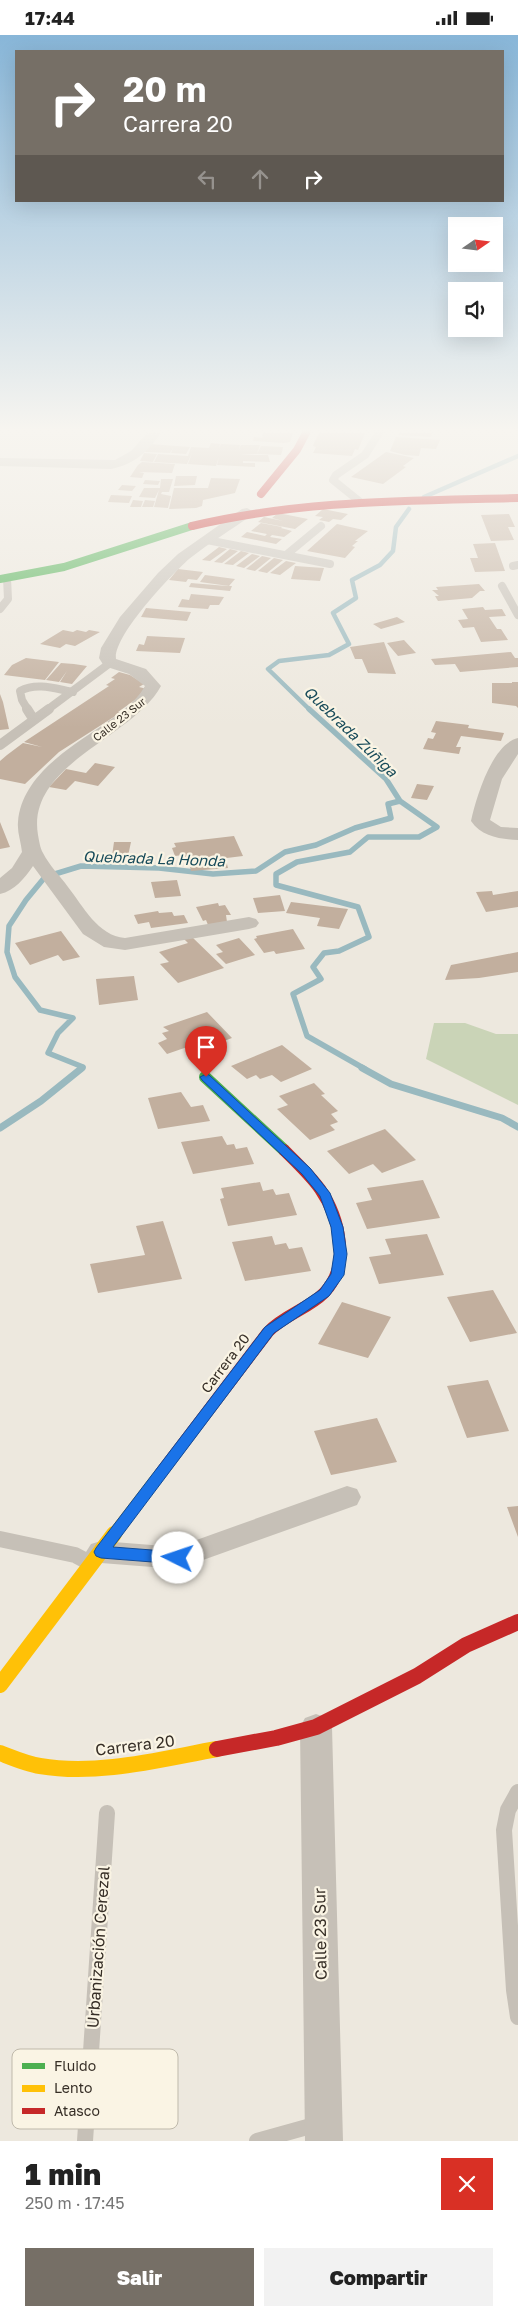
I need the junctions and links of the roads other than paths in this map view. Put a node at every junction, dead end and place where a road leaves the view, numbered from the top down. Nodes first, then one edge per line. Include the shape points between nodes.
1 (172, 531) edge
2 (217, 531) edge
3 (315, 531) edge
4 (207, 540) junction
5 (286, 555) junction
6 (330, 564) dead end
7 (4, 579) edge
8 (502, 586) dead end
9 (0, 609) edge
10 (518, 615) edge
11 (110, 663) junction
12 (73, 692) junction
13 (34, 720) junction
14 (518, 743) edge
15 (0, 745) edge
16 (518, 834) edge
17 (32, 852) junction
18 (0, 888) edge
19 (249, 923) dead end
20 (206, 1077) dead end
21 (347, 1497) dead end
22 (0, 1539) edge
23 (97, 1558) junction
24 (518, 1621) edge
25 (0, 1685) edge
26 (316, 1727) junction
27 (0, 1753) edge
28 (518, 1792) edge
29 (107, 1813) dead end
30 (518, 2017) edge
31 (91, 2049) edge
32 (324, 2132) edge
33 (257, 2141) edge

1 - 7 street via 72,566
2 - 4 street
3 - 5 lane
4 - 5 lane
4 - 11 street via 169,570 125,622 110,645 107,654
5 - 6 lane
7 - 9 lane via 9,589 8,601
8 - 10 lane
11 - 12 lane
11 - 17 street, Calle 23 Sur via 140,672 153,686 148,697 123,719 76,752 39,786 27,820
12 - 13 lane
12 - 13 lane via 24,687 20,691 22,700
13 - 15 lane
14 - 16 street via 494,773 480,821 486,828
17 - 18 street via 19,872
17 - 19 street via 90,931 111,943 125,945
20 - 23 street, Carrera 20 via 306,1171 325,1195 337,1227 341,1254 338,1275 324,1293 269,1330
21 - 23 street via 178,1558
22 - 23 lane
23 - 25 street, Carrera 20
24 - 26 street, Carrera 20 via 466,1645 417,1676
26 - 27 street, Carrera 20 via 229,1747 140,1763 88,1768 46,1767
26 - 32 street, Calle 23 Sur
28 - 30 lane via 508,1810 504,1830 512,1971
29 - 31 lane, Urbanización Cerezal
32 - 33 lane

